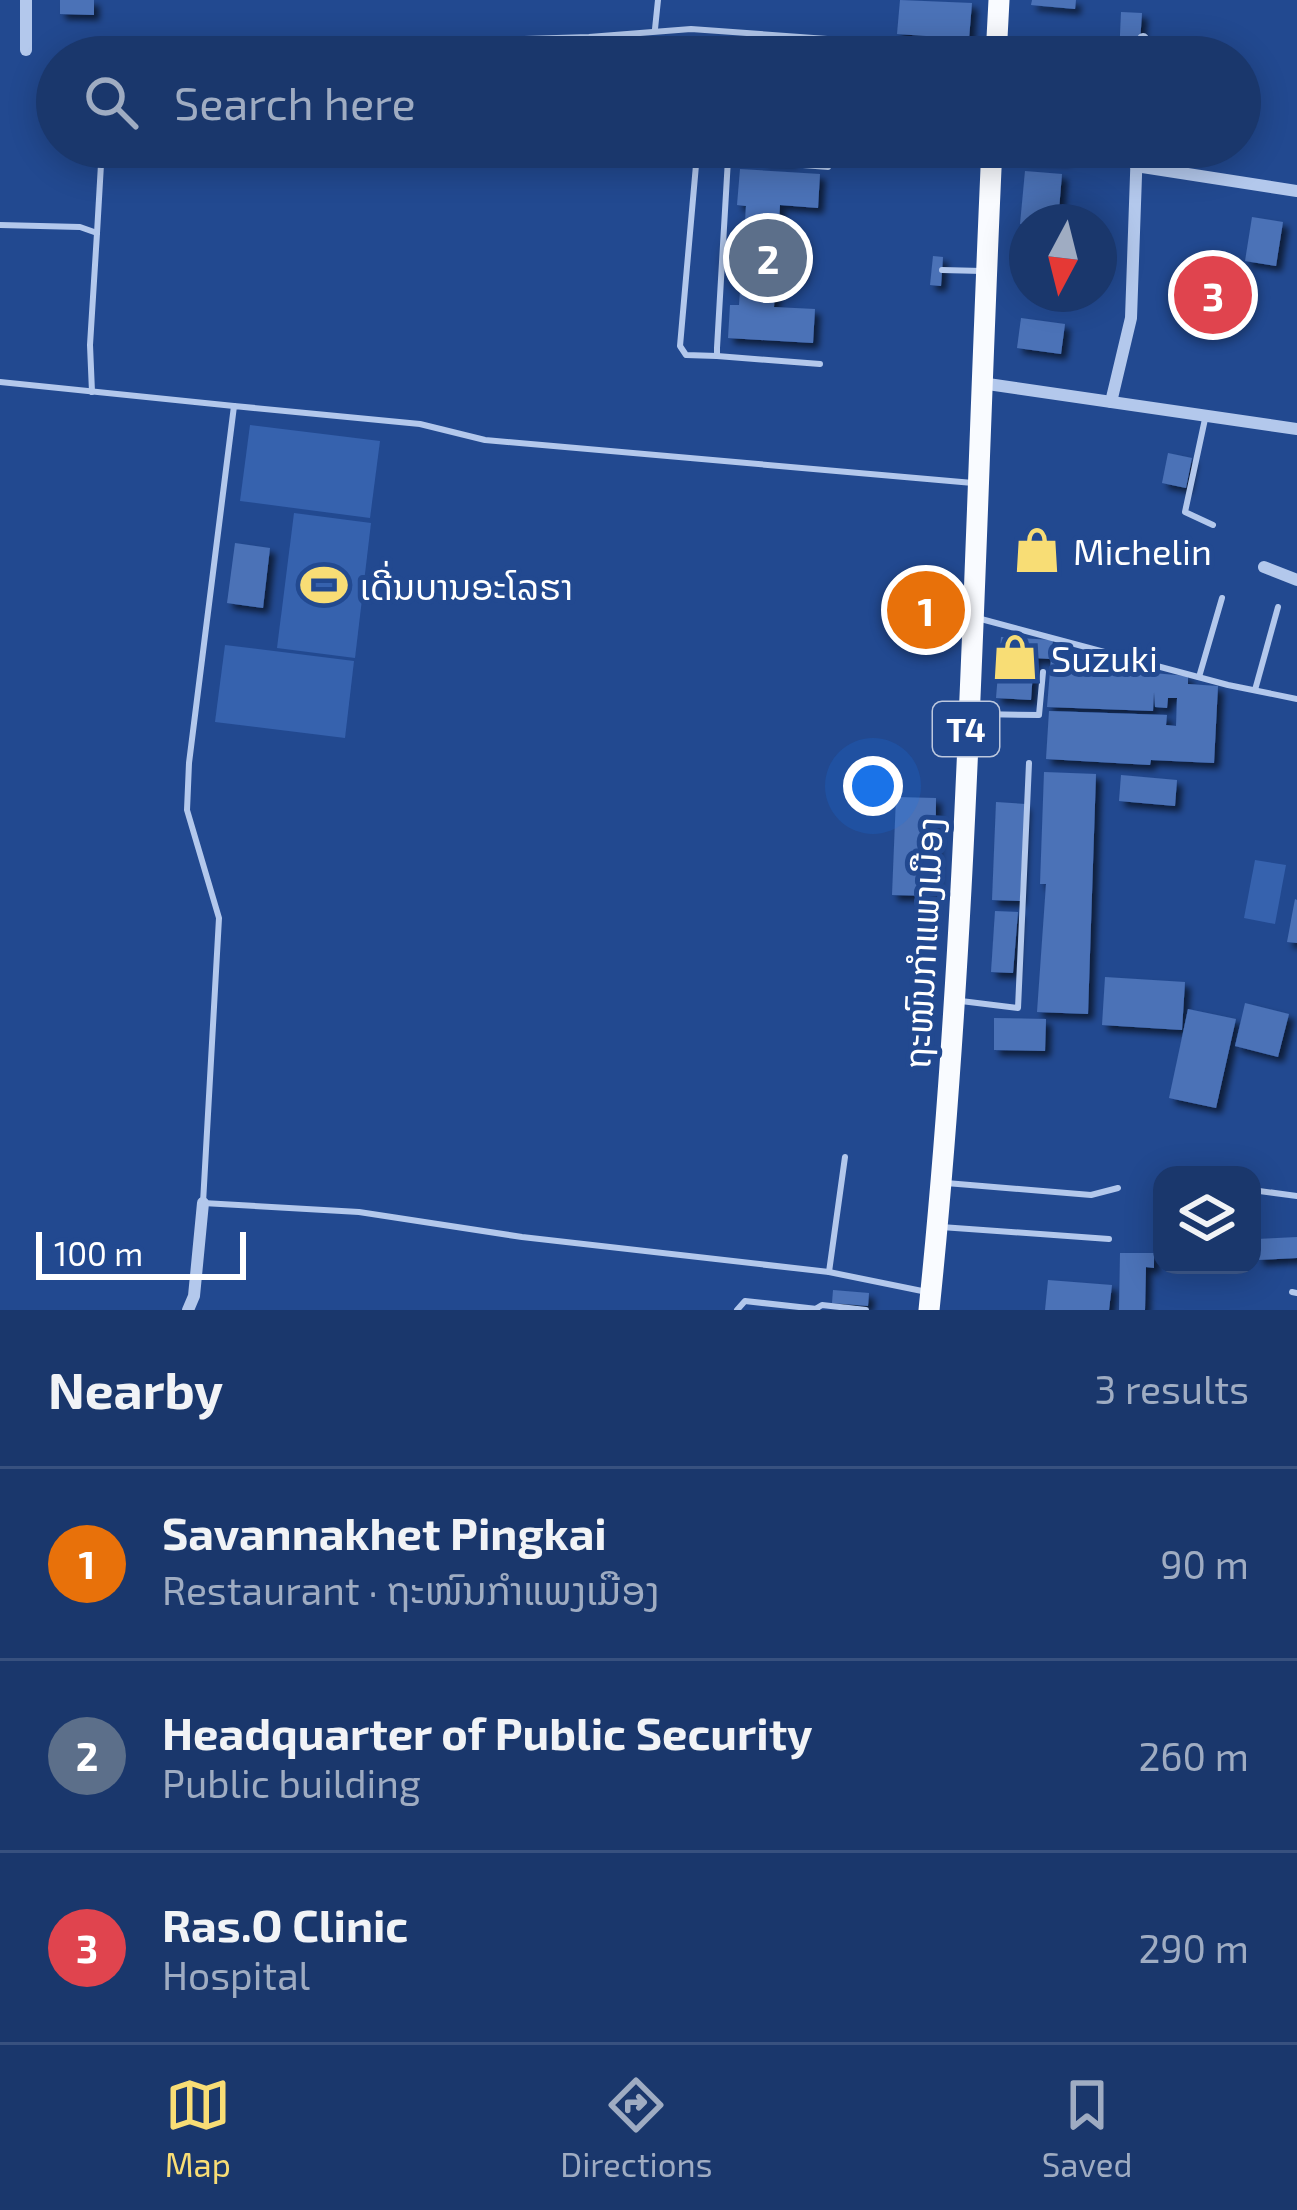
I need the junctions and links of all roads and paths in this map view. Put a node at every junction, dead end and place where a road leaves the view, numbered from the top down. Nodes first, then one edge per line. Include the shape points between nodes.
1 (26, 0) edge
2 (658, 0) edge
3 (999, 0) edge
4 (655, 29) junction
5 (604, 36) edge
6 (785, 36) edge
7 (997, 36) edge
8 (26, 50) dead end
9 (101, 168) edge
10 (696, 168) edge
11 (727, 168) edge
12 (991, 168) edge
13 (1136, 168) edge
14 (1149, 168) edge
15 (1297, 191) edge
16 (0, 225) edge
17 (97, 233) junction
18 (942, 270) dead end
19 (986, 272) junction
20 (717, 356) junction
21 (820, 364) dead end
22 (0, 382) edge
23 (981, 383) junction
24 (92, 392) junction
25 (1111, 402) junction
26 (234, 406) junction
27 (1205, 418) junction
28 (1297, 429) edge
29 (977, 484) junction
30 (1213, 525) dead end
31 (1264, 567) dead end
32 (1297, 580) edge
33 (1222, 598) dead end
34 (1278, 607) dead end
35 (971, 616) junction
36 (1043, 672) dead end
37 (1199, 677) junction
38 (1255, 690) junction
39 (1297, 699) edge
40 (966, 713) junction
41 (1029, 764) dead end
42 (952, 1000) junction
43 (845, 1157) dead end
44 (942, 1182) junction
45 (1118, 1188) dead end
46 (1261, 1191) edge
47 (1297, 1196) edge
48 (203, 1203) junction
49 (937, 1226) junction
50 (1109, 1239) dead end
51 (829, 1272) junction
52 (930, 1301) edge
53 (188, 1310) edge
54 (737, 1310) edge
55 (816, 1310) edge
56 (866, 1310) edge

1 - 8 street
2 - 4 lane
3 - 7 main road
4 - 5 lane
4 - 6 lane
9 - 17 lane
10 - 20 lane via 680,346 686,355
11 - 20 lane
12 - 19 main road, ຖະໜົນກຳແພງເມືອງ / T4
13 - 25 street via 1131,318
14 - 15 street
16 - 17 lane
17 - 24 lane
18 - 19 lane
19 - 23 main road, ຖະໜົນກຳແພງເມືອງ / T4
20 - 21 lane
22 - 24 lane
23 - 25 street
23 - 29 main road, ຖະໜົນກຳແພງເມືອງ / T4
24 - 26 lane
25 - 27 street
26 - 29 lane via 420,424 485,440
26 - 48 lane via 187,810 219,918
27 - 28 street
27 - 30 lane via 1186,512
29 - 35 main road, ຖະໜົນກຳແພງເມືອງ / T4
31 - 32 street
33 - 37 lane
34 - 38 lane
35 - 37 lane
35 - 40 main road, ຖະໜົນກຳແພງເມືອງ / T4
36 - 40 lane via 1040,715
37 - 38 lane
38 - 39 lane
40 - 42 main road, ຖະໜົນກຳແພງເມືອງ / T4
41 - 42 lane via 1018,1008
42 - 44 main road, ຖະໜົນກຳແພງເມືອງ / T4
43 - 51 lane
44 - 45 lane via 1091,1196
44 - 49 main road, ຖະໜົນກຳແພງເມືອງ / T4
46 - 47 lane
48 - 51 lane via 358,1212
48 - 53 street
49 - 50 lane
49 - 52 main road, ຖະໜົນກຳແພງເມືອງ / T4
51 - 52 lane
54 - 55 lane via 745,1301
55 - 56 lane

